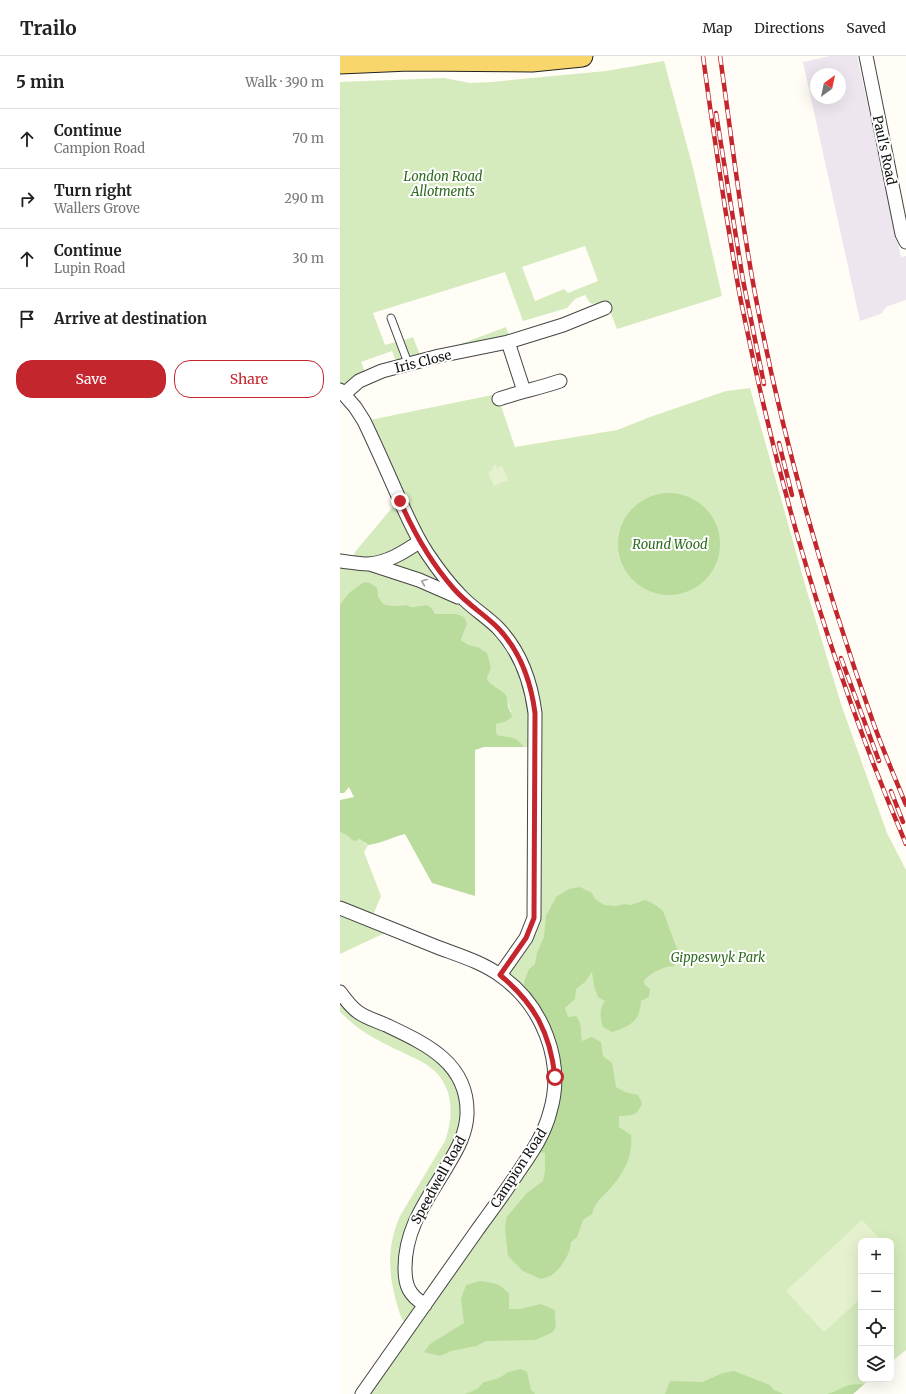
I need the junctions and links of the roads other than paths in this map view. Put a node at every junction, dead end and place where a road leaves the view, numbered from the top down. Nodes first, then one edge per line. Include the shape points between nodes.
1 (582, 56) edge
2 (866, 56) edge
3 (340, 63) edge
4 (906, 242) edge
5 (605, 308) dead end
6 (391, 318) dead end
7 (508, 342) junction
8 (408, 363) junction
9 (560, 381) dead end
10 (524, 391) junction
11 (342, 392) edge
12 (499, 399) dead end
13 (419, 542) junction
14 (340, 561) edge
15 (370, 564) junction
16 (471, 606) junction
17 (340, 908) edge
18 (500, 975) junction
19 (340, 992) edge
20 (425, 1306) junction
21 (362, 1394) edge

1 - 3 main road via 532,61 409,60
2 - 4 street, Paul's Road via 902,234
5 - 7 street, Iris Close
6 - 8 lane
7 - 8 street, Iris Close
7 - 10 street
8 - 11 street, Iris Close via 363,378
9 - 10 street
10 - 12 street
11 - 13 street via 364,421
13 - 15 street via 391,558
13 - 16 street via 446,580
14 - 15 street
16 -> 15 street via 432,585
16 - 18 street via 498,628 511,645 528,679 534,699 534,918 526,938
17 - 18 street, Campion Road via 478,963
18 - 20 street, Campion Road via 533,1009 547,1037 555,1077 551,1112 545,1130 532,1152
19 - 20 street, Speedwell Road via 359,1013 422,1043 437,1053 458,1075 464,1089 467,1115 462,1137 416,1219 407,1243 407,1288
20 - 21 street, Campion Road

